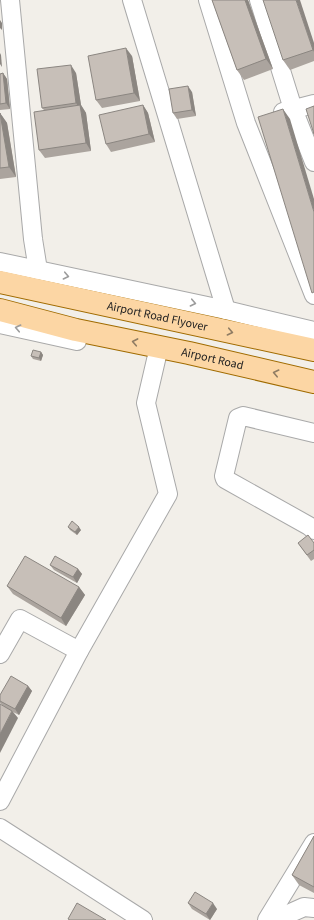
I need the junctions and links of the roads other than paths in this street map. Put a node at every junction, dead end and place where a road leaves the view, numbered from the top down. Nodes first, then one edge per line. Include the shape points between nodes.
1 (10, 0) edge
2 (132, 0) edge
3 (208, 0) edge
4 (259, 0) edge
5 (314, 104) edge
6 (293, 109) junction
7 (257, 120) junction
8 (314, 162) edge
9 (0, 262) edge
10 (38, 270) junction
11 (0, 282) edge
12 (314, 296) edge
13 (0, 310) edge
14 (226, 310) junction
15 (0, 324) edge
16 (110, 337) junction
17 (311, 343) edge
18 (159, 347) junction
19 (314, 382) edge
20 (314, 433) edge
21 (314, 530) edge
22 (79, 652) junction
23 (0, 654) edge
24 (0, 801) edge
25 (0, 828) edge
26 (314, 843) edge
27 (314, 908) edge
28 (143, 920) edge
29 (267, 920) edge
30 (275, 920) edge

1 - 10 street via 32,239
2 - 14 street
3 - 7 street
4 - 6 street
5 - 6 street
6 - 7 street
6 - 8 street
7 - 12 street
9 - 10 street
10 -> 14 street
11 -> 17 main road, Airport Road Flyover
13 - 16 main road
14 - 17 street
16 -> 15 street via 96,345
18 -> 16 main road, Airport Road
19 -> 18 main road, Airport Road
18 - 22 street via 146,403 168,494
20 - 21 street via 240,416 224,477
22 - 23 street via 20,619
22 - 24 street
25 - 28 street
26 - 29 street
27 - 30 street via 304,907

